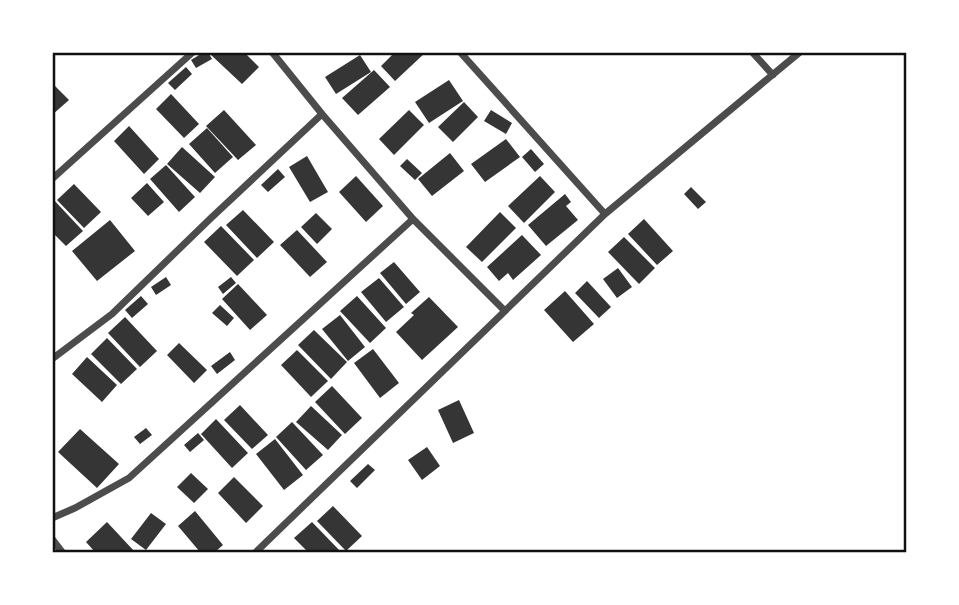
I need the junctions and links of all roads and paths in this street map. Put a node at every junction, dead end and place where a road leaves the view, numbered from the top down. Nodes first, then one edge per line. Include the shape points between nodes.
1 (193, 52) edge
2 (272, 52) edge
3 (460, 52) edge
4 (752, 52) edge
5 (800, 52) edge
6 (772, 75) junction
7 (322, 114) junction
8 (52, 179) edge
9 (605, 214) junction
10 (413, 219) junction
11 (505, 311) junction
12 (52, 359) edge
13 (52, 518) edge
14 (52, 539) edge
15 (62, 552) edge
16 (256, 552) edge

1 - 8 street
2 - 7 street
3 - 9 street
4 - 6 street
5 - 6 street
6 - 9 street
7 - 10 street
7 - 12 street via 112,314
9 - 11 street
10 - 11 street
10 - 13 street via 129,478
11 - 16 street
14 - 15 street

